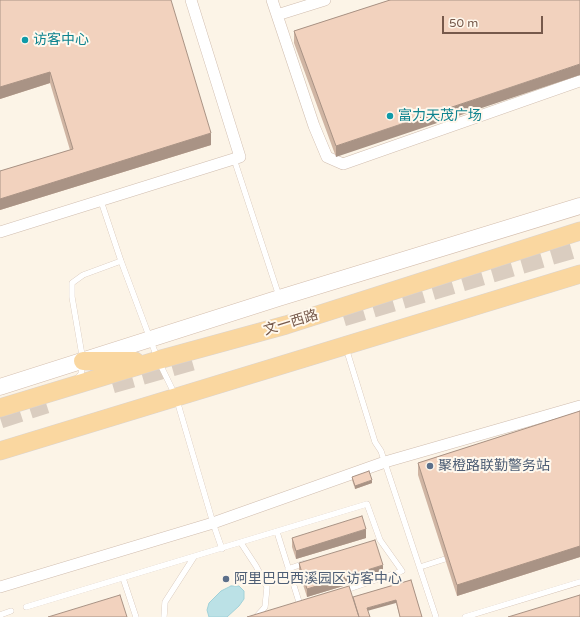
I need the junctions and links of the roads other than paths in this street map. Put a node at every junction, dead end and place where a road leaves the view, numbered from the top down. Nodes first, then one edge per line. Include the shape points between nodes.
1 (191, 0) edge
2 (272, 0) edge
3 (325, 0) edge
4 (278, 15) junction
5 (580, 81) edge
6 (234, 159) junction
7 (101, 201) junction
8 (580, 206) edge
9 (580, 231) edge
10 (0, 232) edge
11 (121, 261) junction
12 (580, 274) edge
13 (279, 298) junction
14 (150, 340) junction
15 (345, 346) junction
16 (158, 360) junction
17 (83, 362) junction
18 (72, 386) junction
19 (0, 387) edge
20 (176, 397) junction
21 (580, 406) edge
22 (0, 408) edge
23 (0, 451) edge
24 (385, 462) junction
25 (213, 524) junction
26 (277, 532) junction
27 (380, 540) junction
28 (372, 542) edge
29 (241, 543) junction
30 (222, 549) junction
31 (194, 557) junction
32 (445, 559) edge
33 (311, 561) edge
34 (420, 567) junction
35 (288, 569) junction
36 (123, 578) junction
37 (580, 582) edge
38 (0, 587) edge
39 (336, 593) edge
40 (307, 603) edge
41 (26, 607) dead end
42 (11, 611) dead end
43 (0, 615) edge
44 (136, 617) edge
45 (164, 617) edge
46 (256, 617) edge
47 (436, 617) edge
48 (465, 617) edge

1 - 6 street via 240,158
2 - 4 street
3 - 4 street
4 - 5 street via 314,126 327,157 343,164
6 - 7 street
6 - 13 lane
7 - 10 street
7 - 11 lane
8 - 13 main road
9 - 16 main road, 文一西路 via 286,325
11 - 14 lane
11 - 17 lane via 83,275 72,282 72,297
12 - 15 main road
13 - 14 main road
14 - 16 lane
14 - 17 main road
15 - 20 main road
15 - 24 lane via 375,442
16 - 17 main road
16 - 18 main road, 文一西路
16 - 20 lane
17 - 18 lane via 81,374
17 - 19 main road
18 - 22 main road, 文一西路
20 - 23 main road
20 - 25 lane
21 - 24 street
24 - 25 street
24 - 34 lane
25 - 30 lane
25 - 38 street
26 - 27 lane via 367,504
26 - 29 lane
26 - 35 lane
27 - 28 lane
27 - 39 lane via 402,571
29 - 30 lane
29 - 46 lane via 267,586 265,607
30 - 31 lane
31 - 36 lane
31 - 45 lane via 165,602
32 - 34 lane
33 - 35 lane
34 - 47 lane
35 - 40 lane via 300,605
36 - 41 lane
36 - 44 lane
37 - 48 lane
42 - 43 lane

